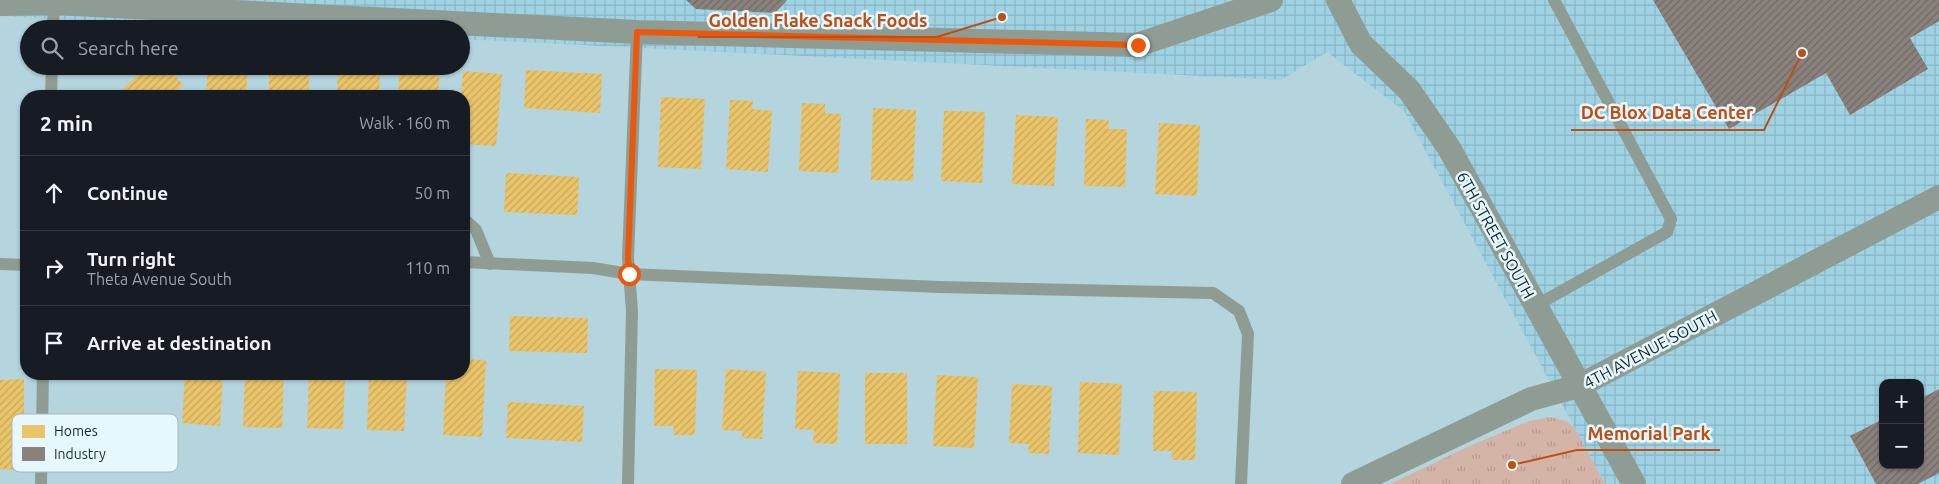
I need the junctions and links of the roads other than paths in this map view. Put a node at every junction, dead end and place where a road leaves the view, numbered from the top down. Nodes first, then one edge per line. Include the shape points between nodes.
1 (1272, 0) edge
2 (1338, 0) edge
3 (1554, 0) edge
4 (54, 3) junction
5 (0, 4) edge
6 (53, 20) edge
7 (396, 20) edge
8 (470, 24) edge
9 (637, 32) junction
10 (52, 75) edge
11 (51, 90) edge
12 (1939, 197) edge
13 (470, 224) edge
14 (470, 262) edge
15 (0, 264) edge
16 (490, 264) junction
17 (20, 265) edge
18 (629, 274) junction
19 (1535, 306) junction
20 (43, 380) edge
21 (1580, 386) junction
22 (42, 414) edge
23 (628, 484) edge
24 (1241, 484) edge
25 (1353, 484) edge
26 (1634, 484) edge

1 - 9 street via 1138,45
2 - 19 street, 6TH STREET SOUTH via 1361,44 1409,90 1449,148
3 - 19 lane via 1671,219 1667,232
4 - 5 street
4 - 6 lane
4 - 7 street
8 - 9 street
9 - 18 lane
10 - 11 lane
12 - 21 street, 4TH AVENUE SOUTH
13 - 16 lane via 476,230
14 - 16 lane
15 - 17 lane
16 - 18 lane via 593,268
18 - 23 lane via 632,311
18 - 24 lane via 939,287 1213,293 1239,311 1248,334
19 - 21 street, 6TH STREET SOUTH
20 - 22 lane
21 - 25 street, 4TH AVENUE SOUTH via 1532,399
21 - 26 street, 6TH STREET SOUTH

